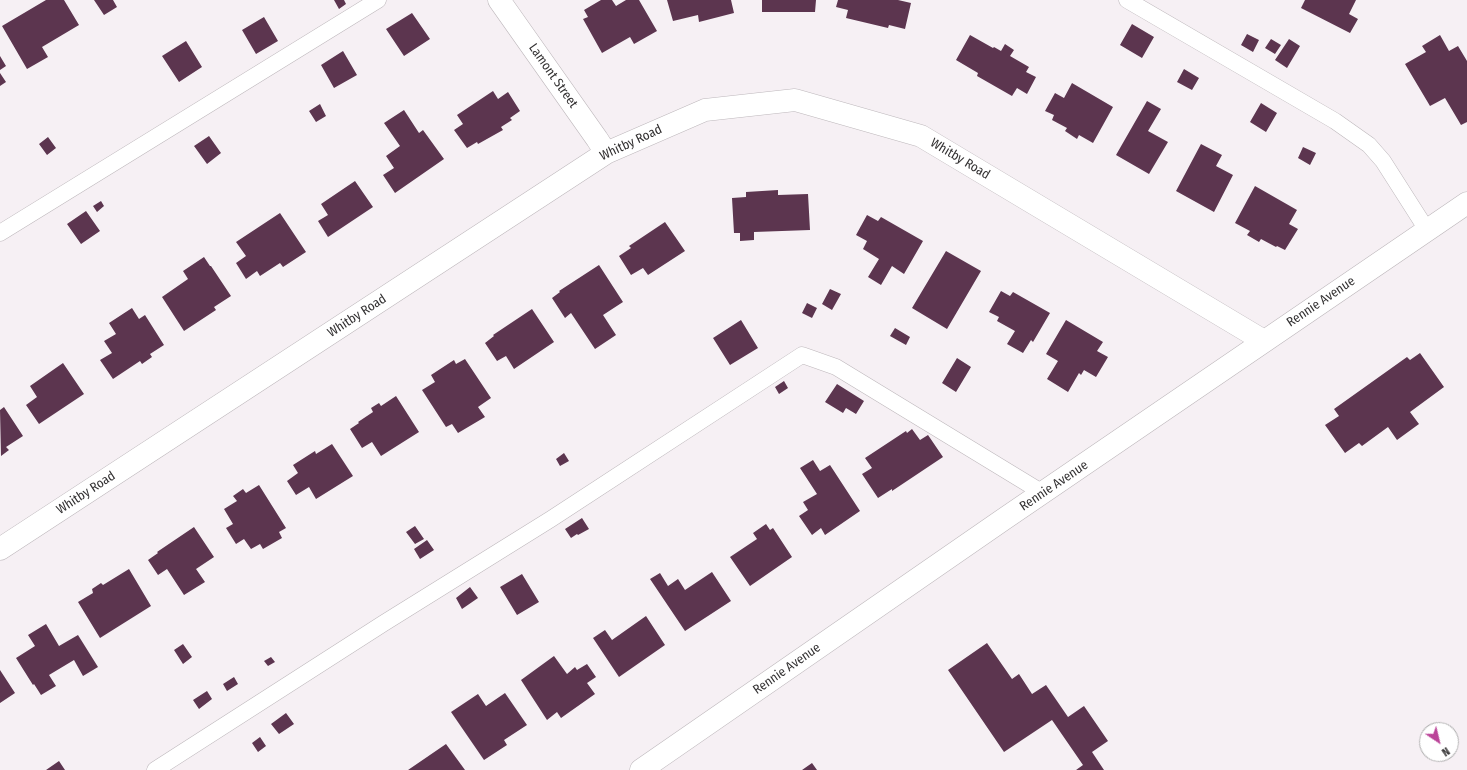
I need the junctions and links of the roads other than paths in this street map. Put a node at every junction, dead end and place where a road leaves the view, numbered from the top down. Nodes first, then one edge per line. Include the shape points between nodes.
1 (378, 0) edge
2 (499, 0) edge
3 (1127, 0) edge
4 (606, 153) junction
5 (1467, 203) edge
6 (1427, 230) junction
7 (0, 233) edge
8 (1264, 341) junction
9 (1043, 493) junction
10 (0, 549) edge
11 (155, 770) edge
12 (642, 770) edge

1 - 7 lane
2 - 4 street, Lamont Street
3 - 6 lane via 1335,121 1369,145 1383,161
4 - 8 street, Whitby Road via 705,110 795,100 921,136
4 - 10 street, Whitby Road
5 - 6 street, Rennie Avenue
6 - 8 street, Rennie Avenue
8 - 9 street, Rennie Avenue
9 - 11 lane via 836,367 802,354 551,519 391,618
9 - 12 street, Rennie Avenue

